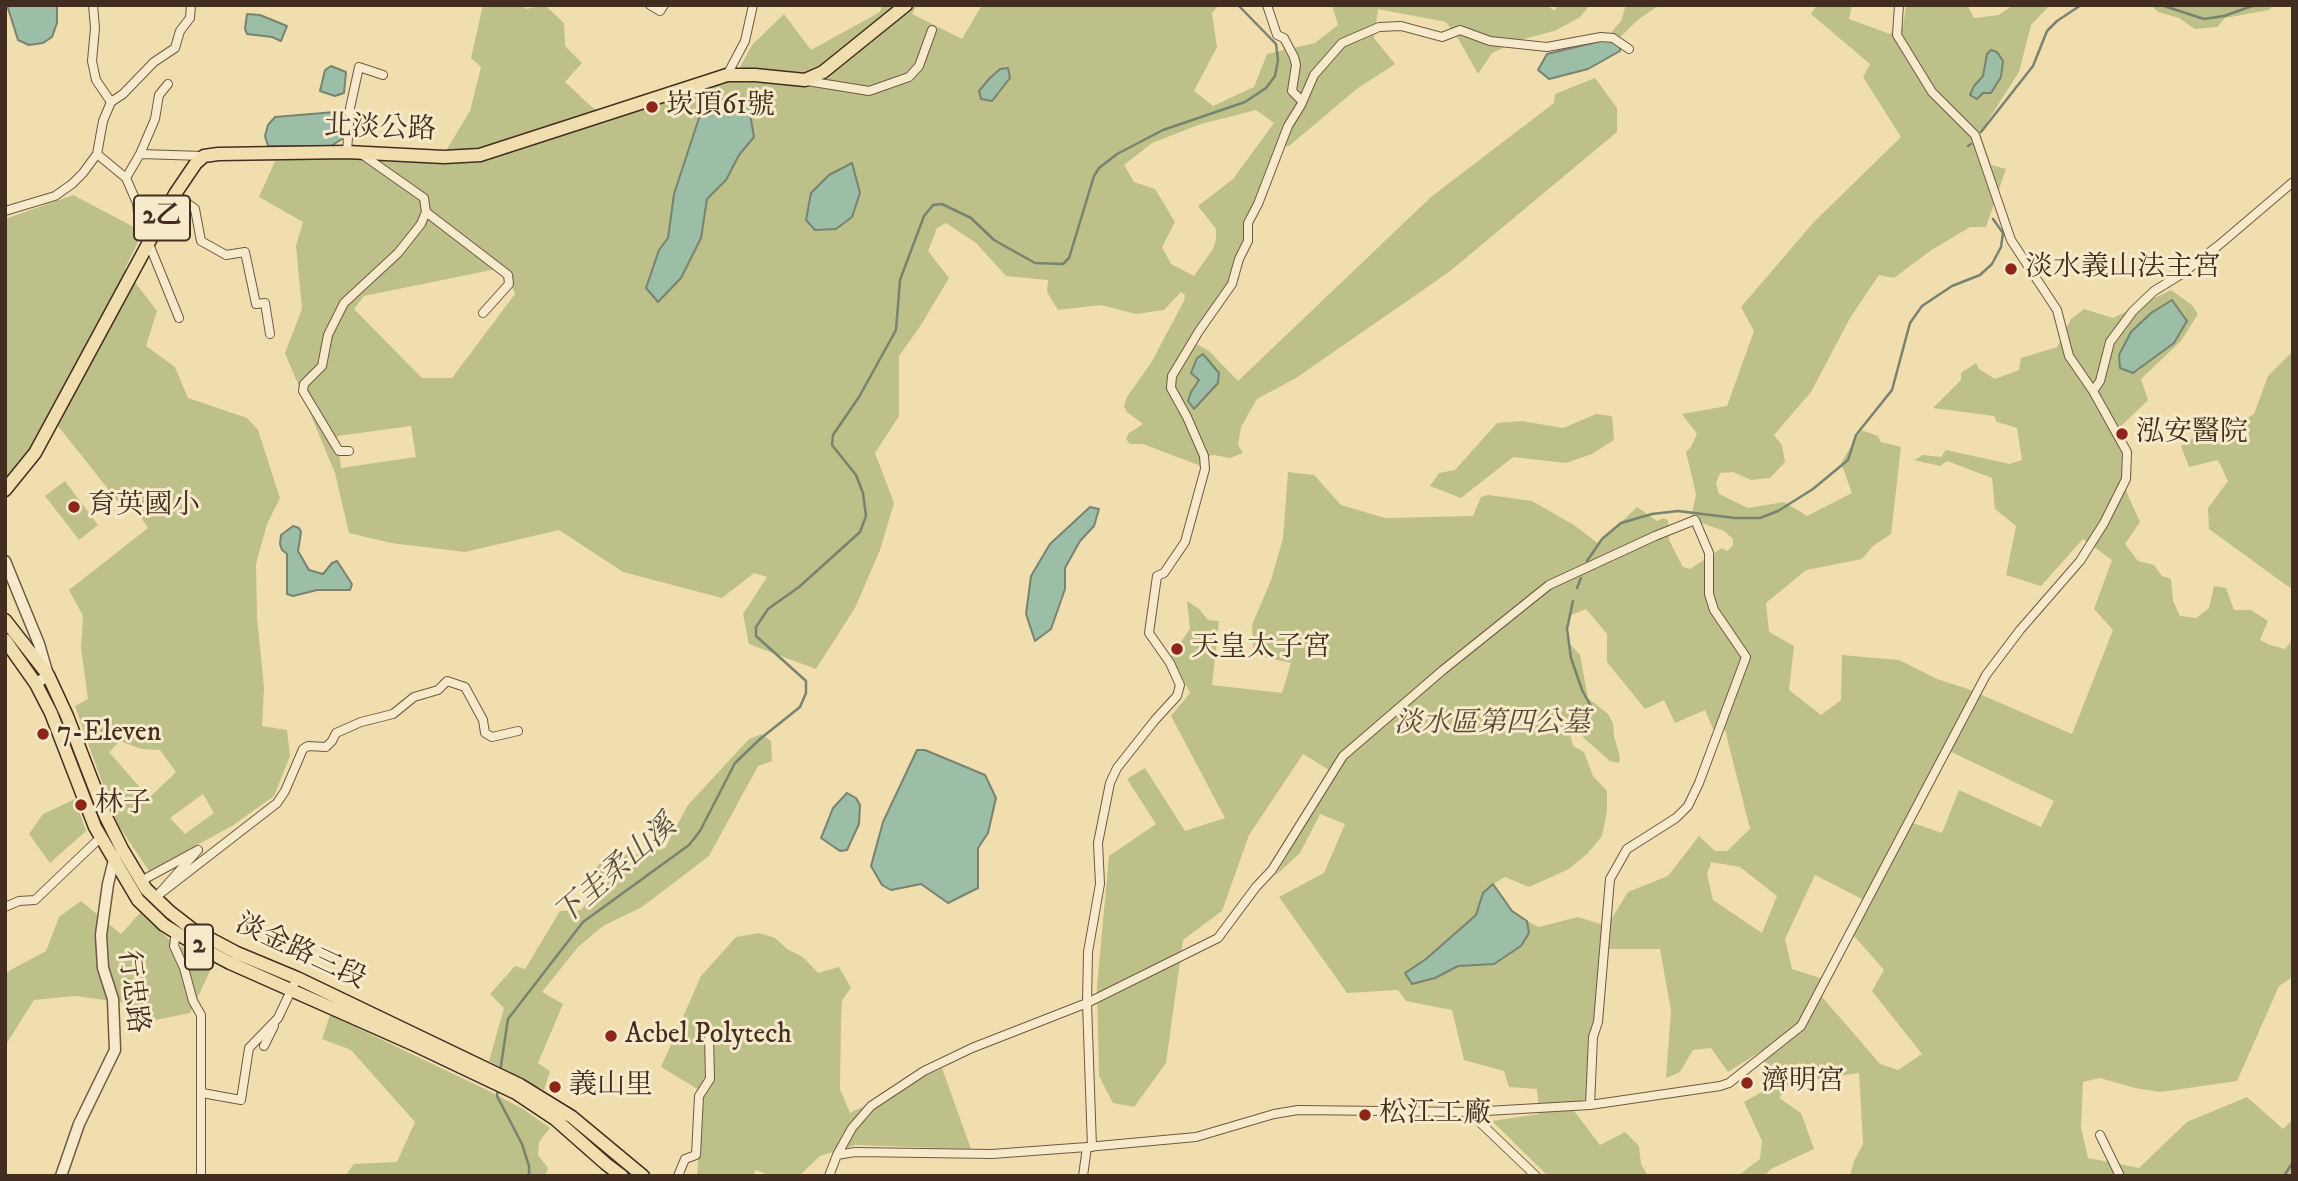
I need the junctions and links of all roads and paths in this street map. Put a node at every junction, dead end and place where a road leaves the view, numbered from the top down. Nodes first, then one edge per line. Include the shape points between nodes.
1 (93, 5) edge
2 (191, 5) edge
3 (650, 5) edge
4 (753, 5) edge
5 (906, 5) edge
6 (1267, 5) edge
7 (1899, 5) edge
8 (662, 8) edge
9 (932, 30) dead end
10 (1629, 49) dead end
11 (383, 75) dead end
12 (727, 75) junction
13 (805, 80) junction
14 (168, 84) dead end
15 (110, 102) junction
16 (1302, 102) junction
17 (353, 152) junction
18 (97, 154) junction
19 (140, 154) junction
20 (204, 156) junction
21 (126, 178) junction
22 (2293, 182) edge
23 (175, 194) junction
24 (5, 211) edge
25 (426, 212) junction
26 (149, 244) junction
27 (483, 313) dead end
28 (179, 318) dead end
29 (270, 334) dead end
30 (2093, 391) junction
31 (349, 451) dead end
32 (5, 490) edge
33 (5, 561) edge
34 (5, 620) edge
35 (5, 640) edge
36 (48, 676) junction
37 (36, 684) junction
38 (518, 731) dead end
39 (101, 837) junction
40 (118, 853) junction
41 (141, 881) junction
42 (5, 907) edge
43 (176, 932) junction
44 (294, 983) junction
45 (1087, 1003) junction
46 (278, 1018) junction
47 (709, 1037) dead end
48 (264, 1045) dead end
49 (518, 1089) junction
50 (202, 1093) junction
51 (1590, 1105) junction
52 (1469, 1112) junction
53 (2100, 1135) dead end
54 (1090, 1147) junction
55 (837, 1155) junction
56 (61, 1176) edge
57 (201, 1176) edge
58 (622, 1176) edge
59 (643, 1176) edge
60 (678, 1176) edge
61 (829, 1176) edge
62 (1083, 1176) edge
63 (1536, 1176) edge
64 (2120, 1176) edge

1 - 15 street via 92,61 96,80
2 - 15 street via 190,18 175,48
3 - 8 street
4 - 12 street via 745,41
5 - 13 main road via 823,72
6 - 16 street via 1277,35 1284,38 1294,57 1292,91
7 - 30 street via 1897,35 1932,92 1975,135 2011,240 2057,310 2069,356
9 - 13 street via 919,66 909,77 869,91
10 - 16 street via 1613,38 1547,47 1490,41 1460,30 1442,37 1401,26 1379,27 1342,43 1314,75
11 - 17 street via 359,67 350,108
12 - 13 main road, 北淡公路 / 2乙
12 - 17 main road, 北淡公路 / 2乙 via 480,155
14 - 19 street via 159,95 155,119
15 - 18 street
16 - 45 street via 1248,223 1248,241 1232,284 1172,376 1171,388 1204,456 1205,469 1185,542 1169,568 1157,576 1149,633 1180,685 1177,696 1117,768 1110,783 1098,843 1100,884 1088,952
17 - 20 main road, 北淡公路 / 2乙
17 - 25 street via 424,198
18 - 21 street
18 - 24 street via 72,184 55,196
19 - 20 street
19 - 21 street
20 - 23 main road, 2乙
21 - 26 street via 137,203 140,232
22 - 30 street via 2133,312 2110,342
23 - 26 main road, 2乙
23 - 29 street via 195,209 201,240 226,254 245,253 256,304 265,303
25 - 27 street via 508,275 509,284
25 - 31 street via 398,253 344,303 328,335 322,366 304,384 303,391 339,450
26 - 28 street
26 - 32 main road, 2乙 via 35,453
30 - 51 street via 2127,452 2126,479 2080,561 1986,675 1801,1026 1729,1083
33 - 36 street via 40,643
34 - 36 main road, 淡金路三段 / 2
35 - 37 main road, 淡金路三段 / 2
36 - 37 street
36 - 40 main road, 淡金路三段 / 2
37 - 39 main road, 淡金路三段 / 2
38 - 41 street via 492,737 485,733 465,687 447,681 438,690 414,697 393,714 336,733 326,747 303,749 277,803 157,896 198,850
39 - 40 main road, 淡金路三段 / 2
39 - 42 street via 35,900
40 - 41 main road, 淡金路三段 / 2
40 - 43 main road, 淡金路三段 / 2 via 138,900
40 - 56 street, 行忠路 via 101,935 103,968 113,999 115,1050 79,1124
41 - 44 main road, 淡金路三段 / 2 via 192,929
43 - 44 main road, 淡金路三段 / 2 via 230,963
43 - 50 street via 174,946 201,1015
44 - 46 street
44 - 49 main road, 淡金路三段 / 2
45 - 51 street via 1218,938 1272,870 1343,756 1443,670 1561,580 1695,520 1710,553 1709,594 1714,610 1746,657 1688,806 1627,849 1610,879 1598,1023 1592,1037
45 - 54 street
45 - 55 street via 924,1071 872,1106
46 - 48 street
46 - 50 street via 249,1048 241,1100
47 - 60 street via 710,1079 699,1096 696,1155 685,1159
49 - 58 main road, 2
49 - 59 main road, 2 via 572,1117
50 - 57 street
51 - 52 street
52 - 54 street via 1298,1110 1196,1137
52 - 63 street
53 - 64 street
54 - 55 street via 992,1154
54 - 62 street
55 - 61 street

